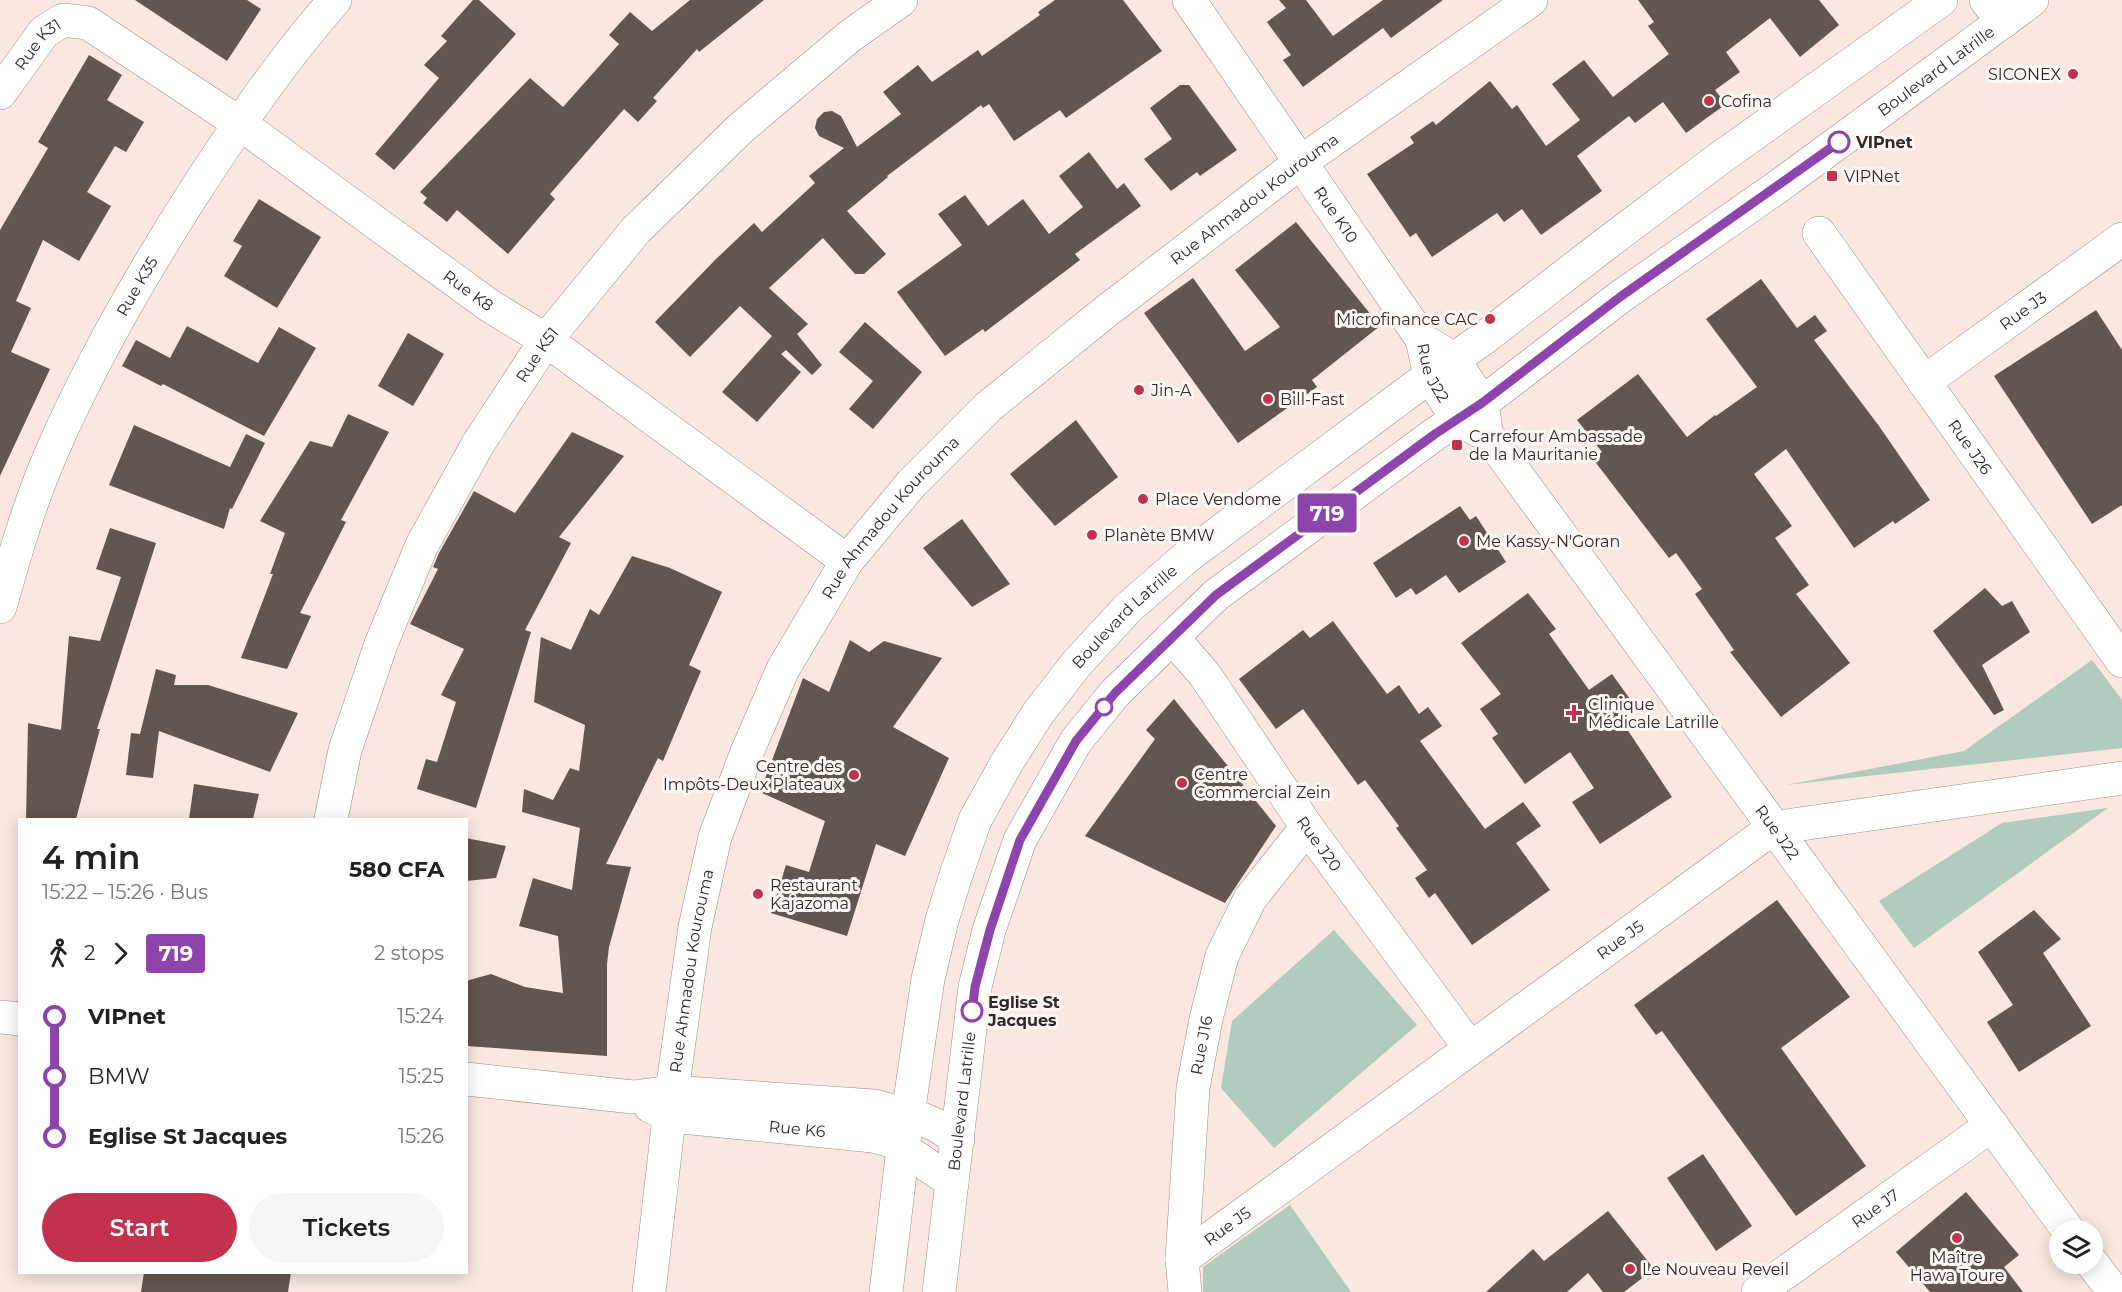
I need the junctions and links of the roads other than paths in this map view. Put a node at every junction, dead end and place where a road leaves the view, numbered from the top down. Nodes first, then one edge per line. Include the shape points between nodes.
1 (335, 0) edge
2 (901, 0) edge
3 (1189, 0) edge
4 (1531, 0) edge
5 (1941, 0) edge
6 (2032, 0) edge
7 (1994, 11) edge
8 (88, 23) joint
9 (0, 93) edge
10 (239, 123) junction
11 (1301, 162) junction
12 (1819, 233) dead end
13 (2122, 239) edge
14 (1422, 339) joint
15 (546, 340) junction
16 (1442, 367) junction
17 (1924, 382) junction
18 (1470, 411) junction
19 (847, 561) junction
20 (0, 607) edge
21 (1172, 637) junction
22 (2122, 661) edge
23 (2122, 778) edge
24 (331, 818) edge
25 (1307, 827) junction
26 (1773, 828) junction
27 (0, 1017) edge
28 (18, 1019) edge
29 (1470, 1048) junction
30 (468, 1079) edge
31 (671, 1104) junction
32 (908, 1113) junction
33 (1992, 1125) junction
34 (958, 1140) junction
35 (903, 1148) junction
36 (952, 1182) junction
37 (2061, 1220) edge
38 (1182, 1259) junction
39 (2100, 1274) edge
40 (649, 1292) edge
41 (886, 1292) edge
42 (939, 1292) edge
43 (1185, 1292) edge
44 (1758, 1292) edge
45 (2114, 1292) edge

1 - 10 street, Rue K35
2 - 15 street, Rue K51 via 850,36 741,128 636,230
3 - 11 street, Rue K10
4 - 11 street, Rue Ahmadou Kourouma
5 - 16 street, Boulevard Latrille via 1707,168
6 - 7 street, Boulevard Latrille
7 - 18 street, Boulevard Latrille via 1783,183 1620,297
8 - 9 street, Rue K31 via 63,20 44,32
8 - 10 street, Rue K8
10 - 15 street, Rue K8 via 490,306
10 - 20 street, Rue K35 via 157,251 99,354 50,457
11 - 14 street, Rue K10
11 - 19 street, Rue Ahmadou Kourouma via 988,407 912,483
12 - 17 street, Rue J26
13 - 17 street, Rue J3
14 - 16 street, Rue J22
15 - 19 street, Rue K8
15 - 24 street, Rue K51 via 478,444 422,545 381,644 349,739
16 - 18 street, Rue J22
16 - 32 street, Boulevard Latrille via 1189,555 1128,608 1039,712 975,820 956,875 928,979
17 - 22 street, Rue J26
18 - 21 street, Boulevard Latrille via 1216,595
18 - 26 street, Rue J22
19 - 31 street, Rue Ahmadou Kourouma via 783,669 715,837 695,927
21 - 25 street, Rue J20 via 1205,675
21 - 34 street, Boulevard Latrille via 1115,693 1076,741 1020,840 975,987
23 - 26 street, Rue J5
25 - 29 street, Rue J20
25 - 38 street, Rue J16 via 1250,899 1222,956 1193,1088
26 - 29 street, Rue J5
26 - 33 street, Rue J22
27 - 28 street
29 - 38 street, Rue J5
30 - 31 street, Rue K6
31 - 32 street, Rue K6 via 874,1106
31 - 35 street, Rue K6 via 873,1136
31 - 40 street, Rue Ahmadou Kourouma
32 - 34 street, Rue K6
32 - 35 street, Boulevard Latrille
33 - 37 street, Rue J22
33 - 44 street, Rue J7
34 - 36 street, Boulevard Latrille
35 - 36 street, Rue K6
35 - 41 street, Boulevard Latrille
36 - 42 street, Boulevard Latrille
38 - 43 street, Rue J16
39 - 45 street

